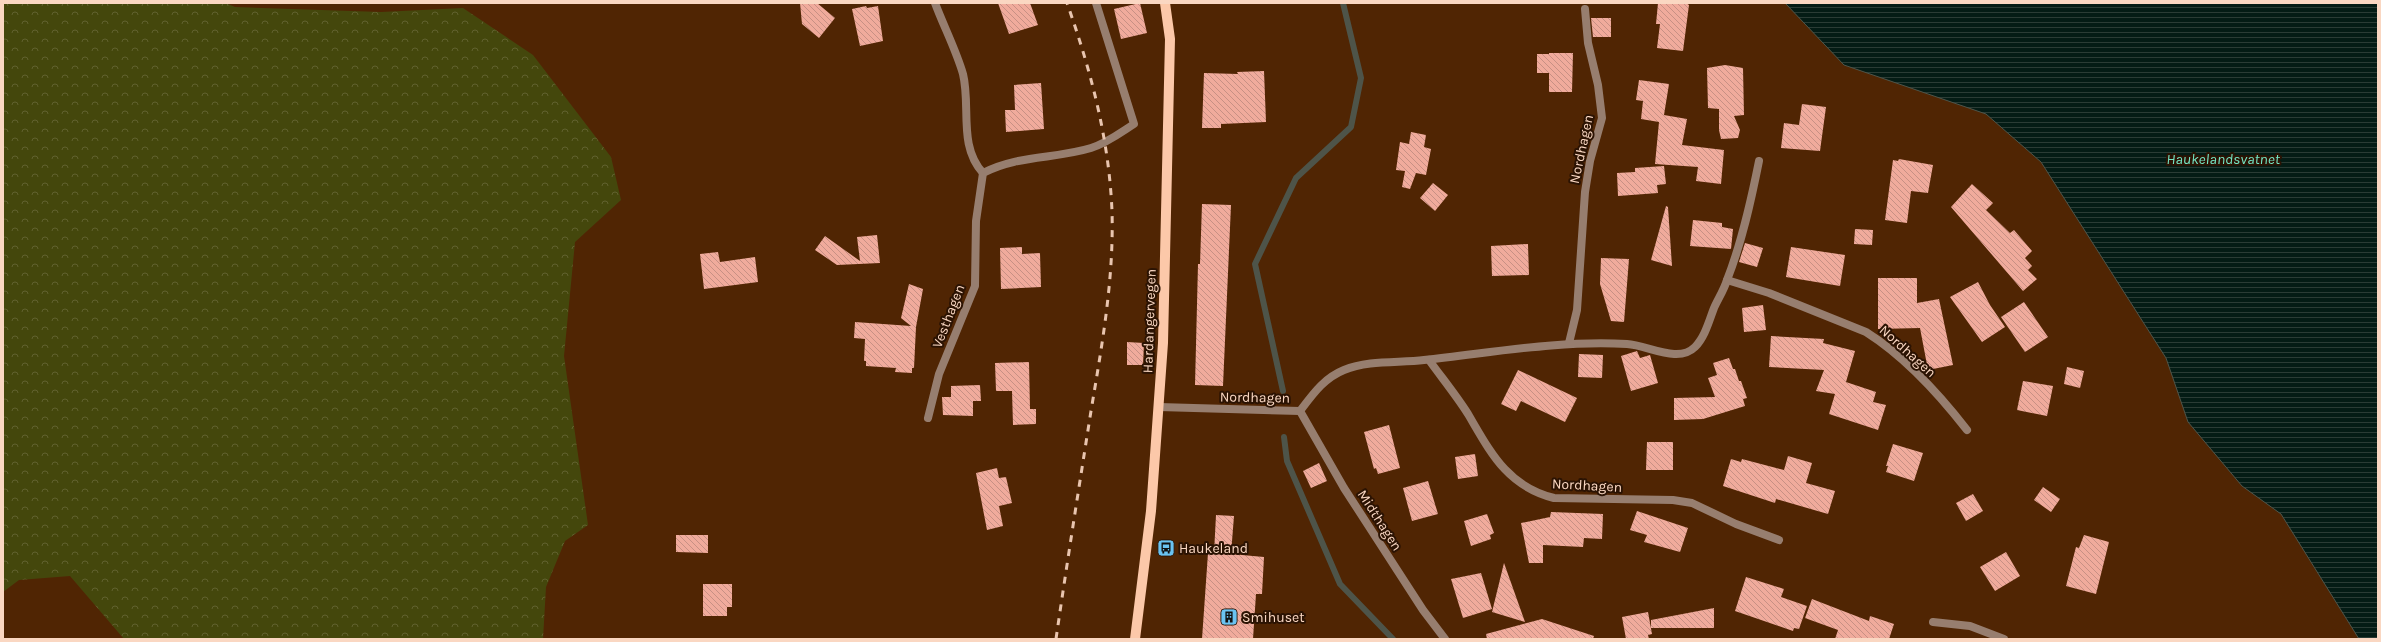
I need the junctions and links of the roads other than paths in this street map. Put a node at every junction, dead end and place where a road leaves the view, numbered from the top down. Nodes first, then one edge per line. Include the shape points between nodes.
1 (935, 3) edge
2 (1096, 3) edge
3 (1166, 3) edge
4 (1585, 9) dead end
5 (1759, 161) dead end
6 (983, 173) junction
7 (1727, 280) junction
8 (1570, 343) junction
9 (1429, 360) junction
10 (1159, 407) junction
11 (1300, 411) junction
12 (928, 418) dead end
13 (1967, 430) dead end
14 (1779, 540) dead end
15 (1933, 622) dead end
16 (1135, 639) edge
17 (1445, 639) edge
18 (2004, 639) edge

1 - 6 street via 962,73 968,145
2 - 6 street via 1134,124 1090,148 1010,162
3 - 10 main road, Hardangervegen via 1170,69
4 - 8 street, Nordhagen via 1588,43 1598,85 1602,118 1590,161 1585,192 1577,310
5 - 7 street, Nordhagen via 1748,213
6 - 12 street, Vesthagen via 976,222 975,286 939,374
7 - 8 street, Nordhagen via 1703,335 1687,353 1669,354 1628,344
7 - 13 street, Nordhagen via 1801,305 1878,339 1920,378
8 - 9 street, Nordhagen
9 - 11 street, Nordhagen via 1361,365 1345,369 1331,376 1318,388
9 - 14 street, Nordhagen via 1455,394 1499,465 1517,482 1535,493 1554,498 1673,500 1692,503
10 - 11 street, Nordhagen
10 - 16 main road, Hardangervegen via 1151,511
11 - 17 street, Midthagen via 1344,488 1423,610
15 - 18 street via 1970,626

